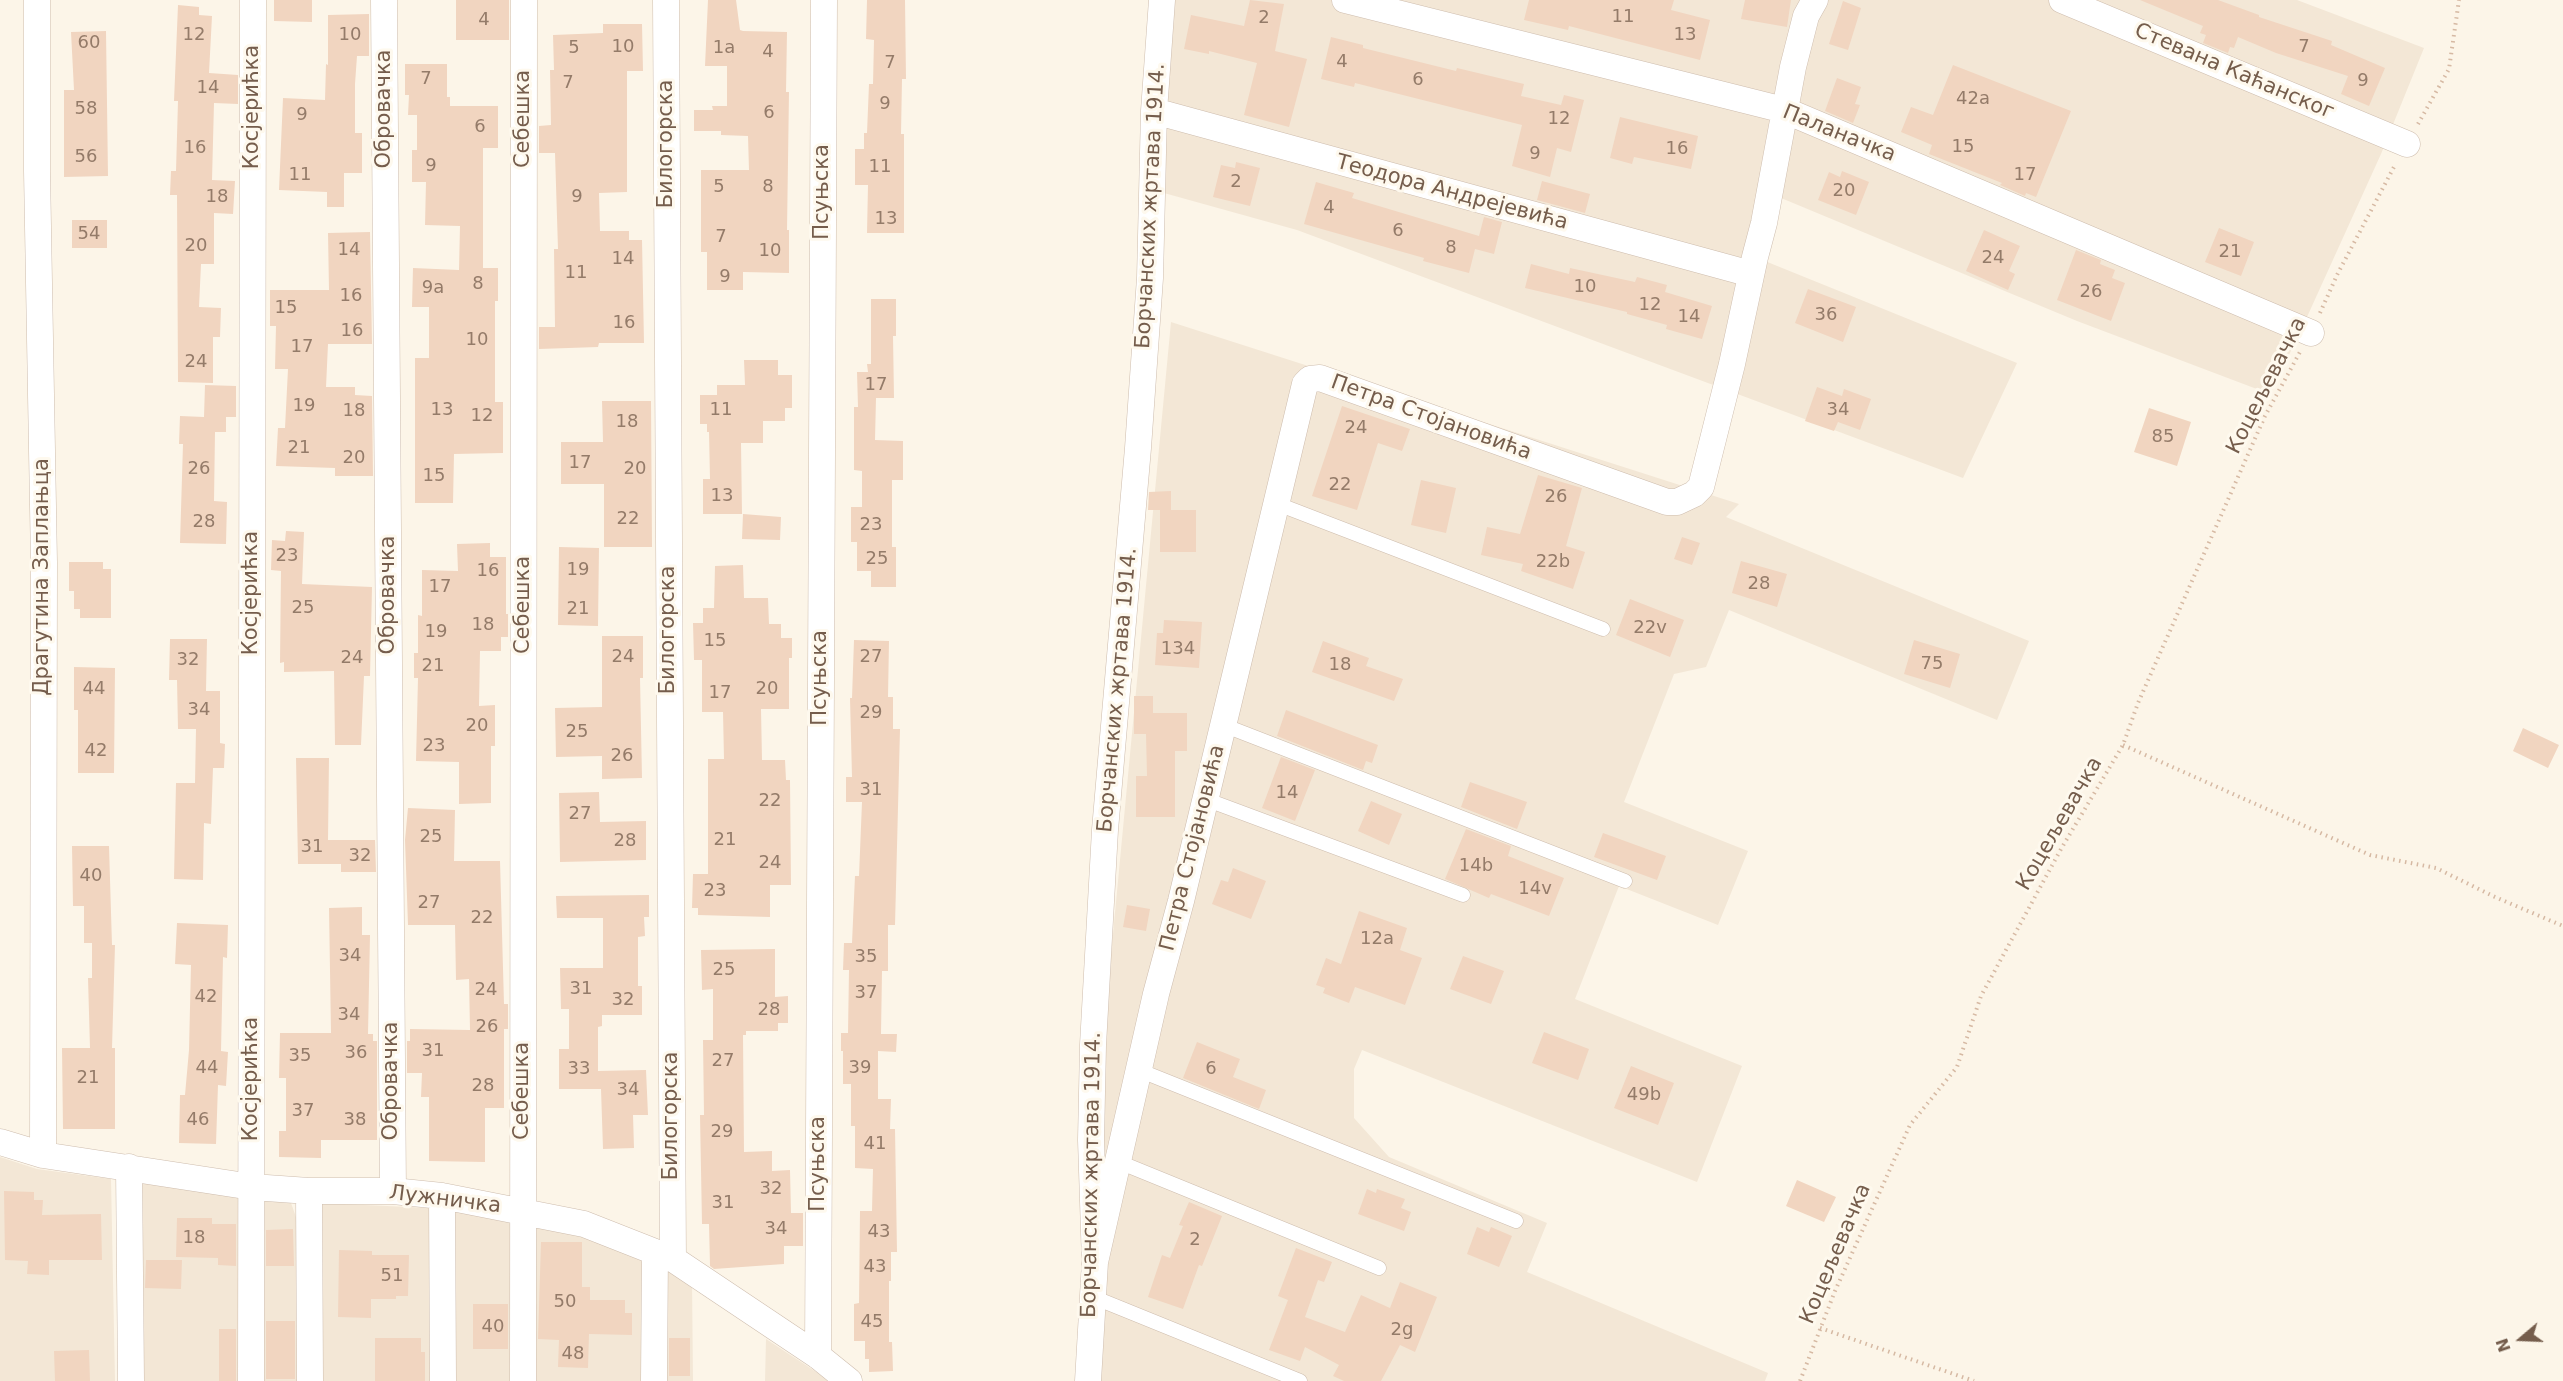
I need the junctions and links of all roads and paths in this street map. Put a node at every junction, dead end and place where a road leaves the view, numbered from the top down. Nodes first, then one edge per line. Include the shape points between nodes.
1 (37, 0) edge
2 (253, 0) edge
3 (384, 0) edge
4 (524, 0) edge
5 (666, 0) edge
6 (824, 0) edge
7 (1162, 0) edge
8 (1345, 0) edge
9 (1815, 0) edge
10 (2062, 0) edge
11 (1784, 110) junction
12 (1154, 111) junction
13 (2407, 144) dead end
14 (1751, 274) junction
15 (2337, 274) dead end
16 (2311, 333) junction
17 (1275, 503) junction
18 (1603, 629) dead end
19 (1223, 725) junction
20 (2123, 745) junction
21 (1205, 799) junction
22 (1625, 880) dead end
23 (1463, 895) dead end
24 (2563, 926) edge
25 (1141, 1071) junction
26 (0, 1142) edge
27 (43, 1155) junction
28 (1119, 1162) junction
29 (129, 1167) junction
30 (252, 1187) junction
31 (309, 1191) junction
32 (393, 1191) junction
33 (442, 1196) junction
34 (523, 1210) junction
35 (1516, 1221) dead end
36 (664, 1256) junction
37 (1095, 1262) junction
38 (1378, 1269) dead end
39 (1092, 1298) junction
40 (1820, 1328) junction
41 (818, 1356) junction
42 (131, 1381) edge
43 (251, 1381) edge
44 (310, 1381) edge
45 (443, 1381) edge
46 (522, 1381) edge
47 (654, 1381) edge
48 (848, 1381) edge
49 (1088, 1381) edge
50 (1300, 1381) edge
51 (1800, 1381) edge
52 (1974, 1381) edge

1 - 27 street, Драгутина Заплањца via 44,562
2 - 30 street, Косјерићка
3 - 32 street, Обровачка
4 - 34 street, Себешка
5 - 36 street, Билогорска
6 - 41 street, Псуњска
7 - 12 street, Борчанских жртава 1914.
8 - 11 street, Паланачка
9 - 11 street, Петра Стојановића via 1806,16
10 - 13 street, Стевана Каћанског
11 - 14 street, Петра Стојановића
11 - 16 street, Паланачка
12 - 14 street, Теодора Андрејевића
12 - 37 street, Борчанских жртава 1914. via 1150,278 1105,830 1093,1045 1090,1140
14 - 17 street, Петра Стојановића via 1701,487 1685,499 1667,502 1320,378 1305,384
15 - 16 path, Коцељевачка
16 - 20 path, Коцељевачка via 2265,416
17 - 18 lane
17 - 19 street, Петра Стојановића
19 - 21 street, Петра Стојановића
19 - 22 lane
20 - 24 path via 2370,855 2436,868
20 - 40 path, Коцељевачка via 1981,996 1957,1067 1910,1125
21 - 23 lane
21 - 25 street, Петра Стојановића via 1156,994
25 - 28 street, Петра Стојановића
25 - 35 lane
26 - 27 street, Лужничка
27 - 29 street, Лужничка
28 - 37 street, Петра Стојановића
28 - 38 lane
29 - 30 street, Лужничка
29 - 42 street
30 - 31 street, Лужничка
30 - 43 street, Косјерићка
31 - 32 street, Лужничка
31 - 44 street
32 - 33 street, Лужничка
33 - 34 street, Лужничка
33 - 45 street
34 - 36 street, Лужничка via 584,1224
34 - 46 street, Себешка
36 - 41 street, Лужничка
36 - 47 street, Билогорска
37 - 39 street, Борчанских жртава 1914.
39 - 49 street, Борчанских жртава 1914.
39 - 50 lane
40 - 51 path, Коцељевачка
40 - 52 path
41 - 48 street, Лужничка

